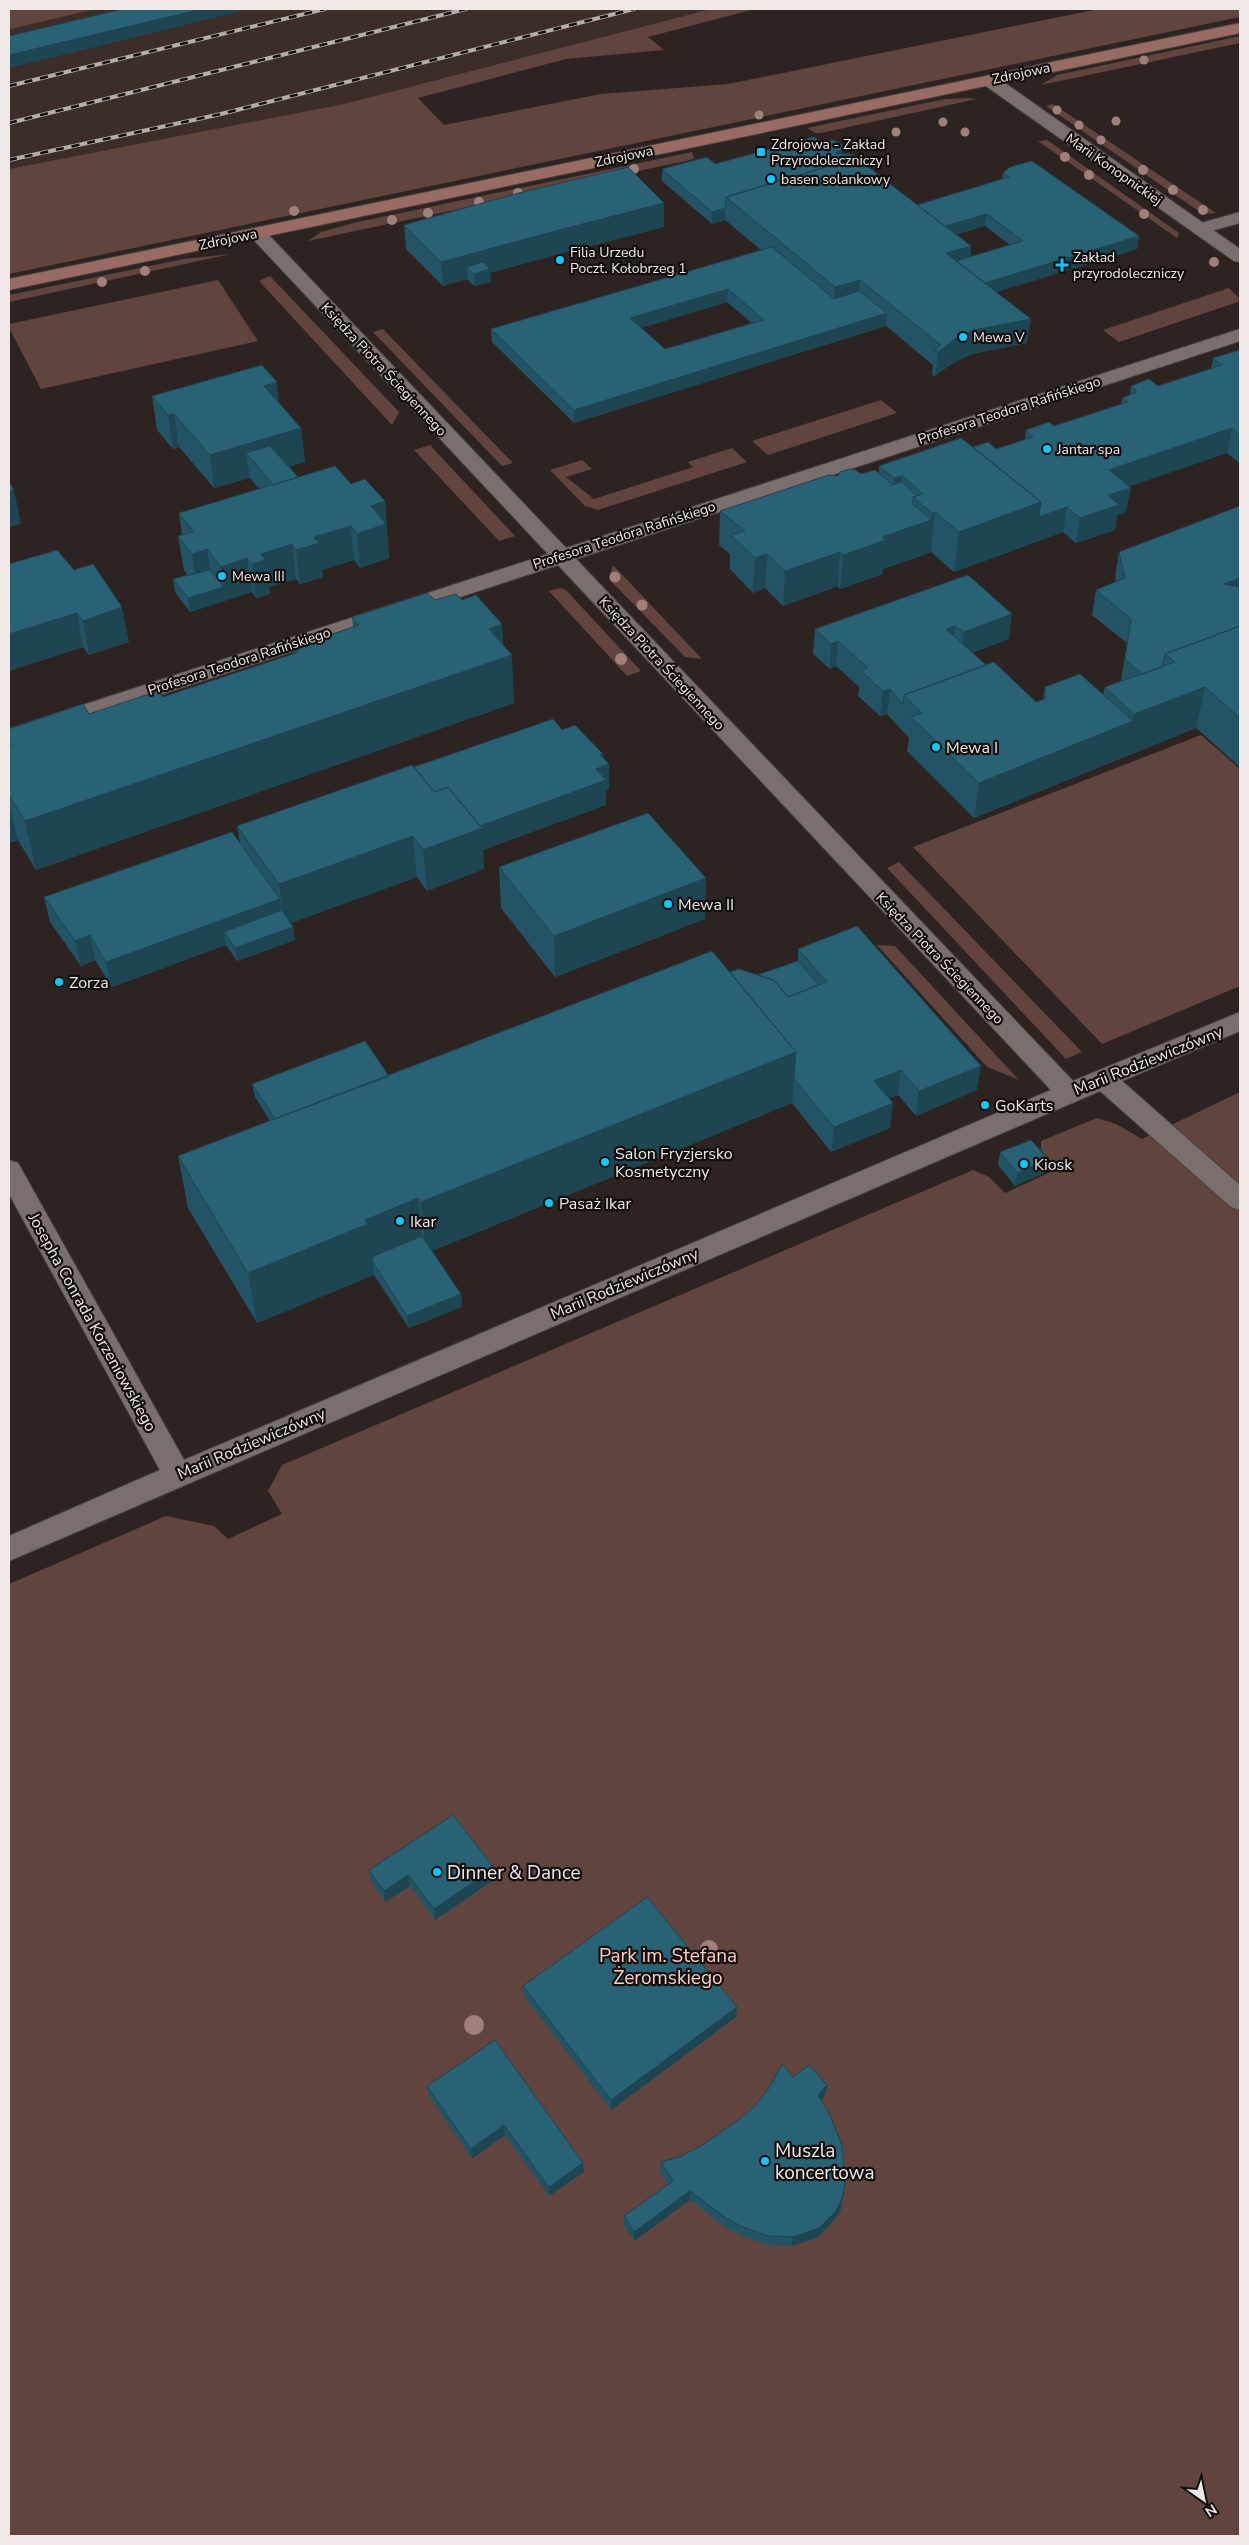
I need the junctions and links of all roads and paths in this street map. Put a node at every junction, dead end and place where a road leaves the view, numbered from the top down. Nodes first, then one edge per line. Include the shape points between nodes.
1 (1240, 28) edge
2 (989, 80) junction
3 (1240, 217) edge
4 (1200, 229) junction
5 (257, 233) junction
6 (1240, 257) edge
7 (9, 285) edge
8 (1240, 335) edge
9 (561, 556) junction
10 (9, 737) edge
11 (1240, 1021) edge
12 (1103, 1079) junction
13 (1068, 1092) junction
14 (9, 1170) edge
15 (1240, 1200) edge
16 (177, 1474) junction
17 (9, 1548) edge

1 - 2 street, Zdrojowa
2 - 4 street, Marii Konopnickiej
2 - 5 street, Zdrojowa
3 - 4 street
4 - 6 street, Marii Konopnickiej
5 - 7 street, Zdrojowa
5 - 9 street, Księdza Piotra Ściegiennego
8 - 9 street, Profesora Teodora Rafińskiego
9 - 10 street, Profesora Teodora Rafińskiego
9 - 13 street, Księdza Piotra Ściegiennego
11 - 12 street, Marii Rodziewiczówny
12 - 13 street, Marii Rodziewiczówny
12 - 15 street
13 - 16 street, Marii Rodziewiczówny
14 - 16 street, Josepha Conrada Korzeniowskiego
16 - 17 street, Marii Rodziewiczówny

